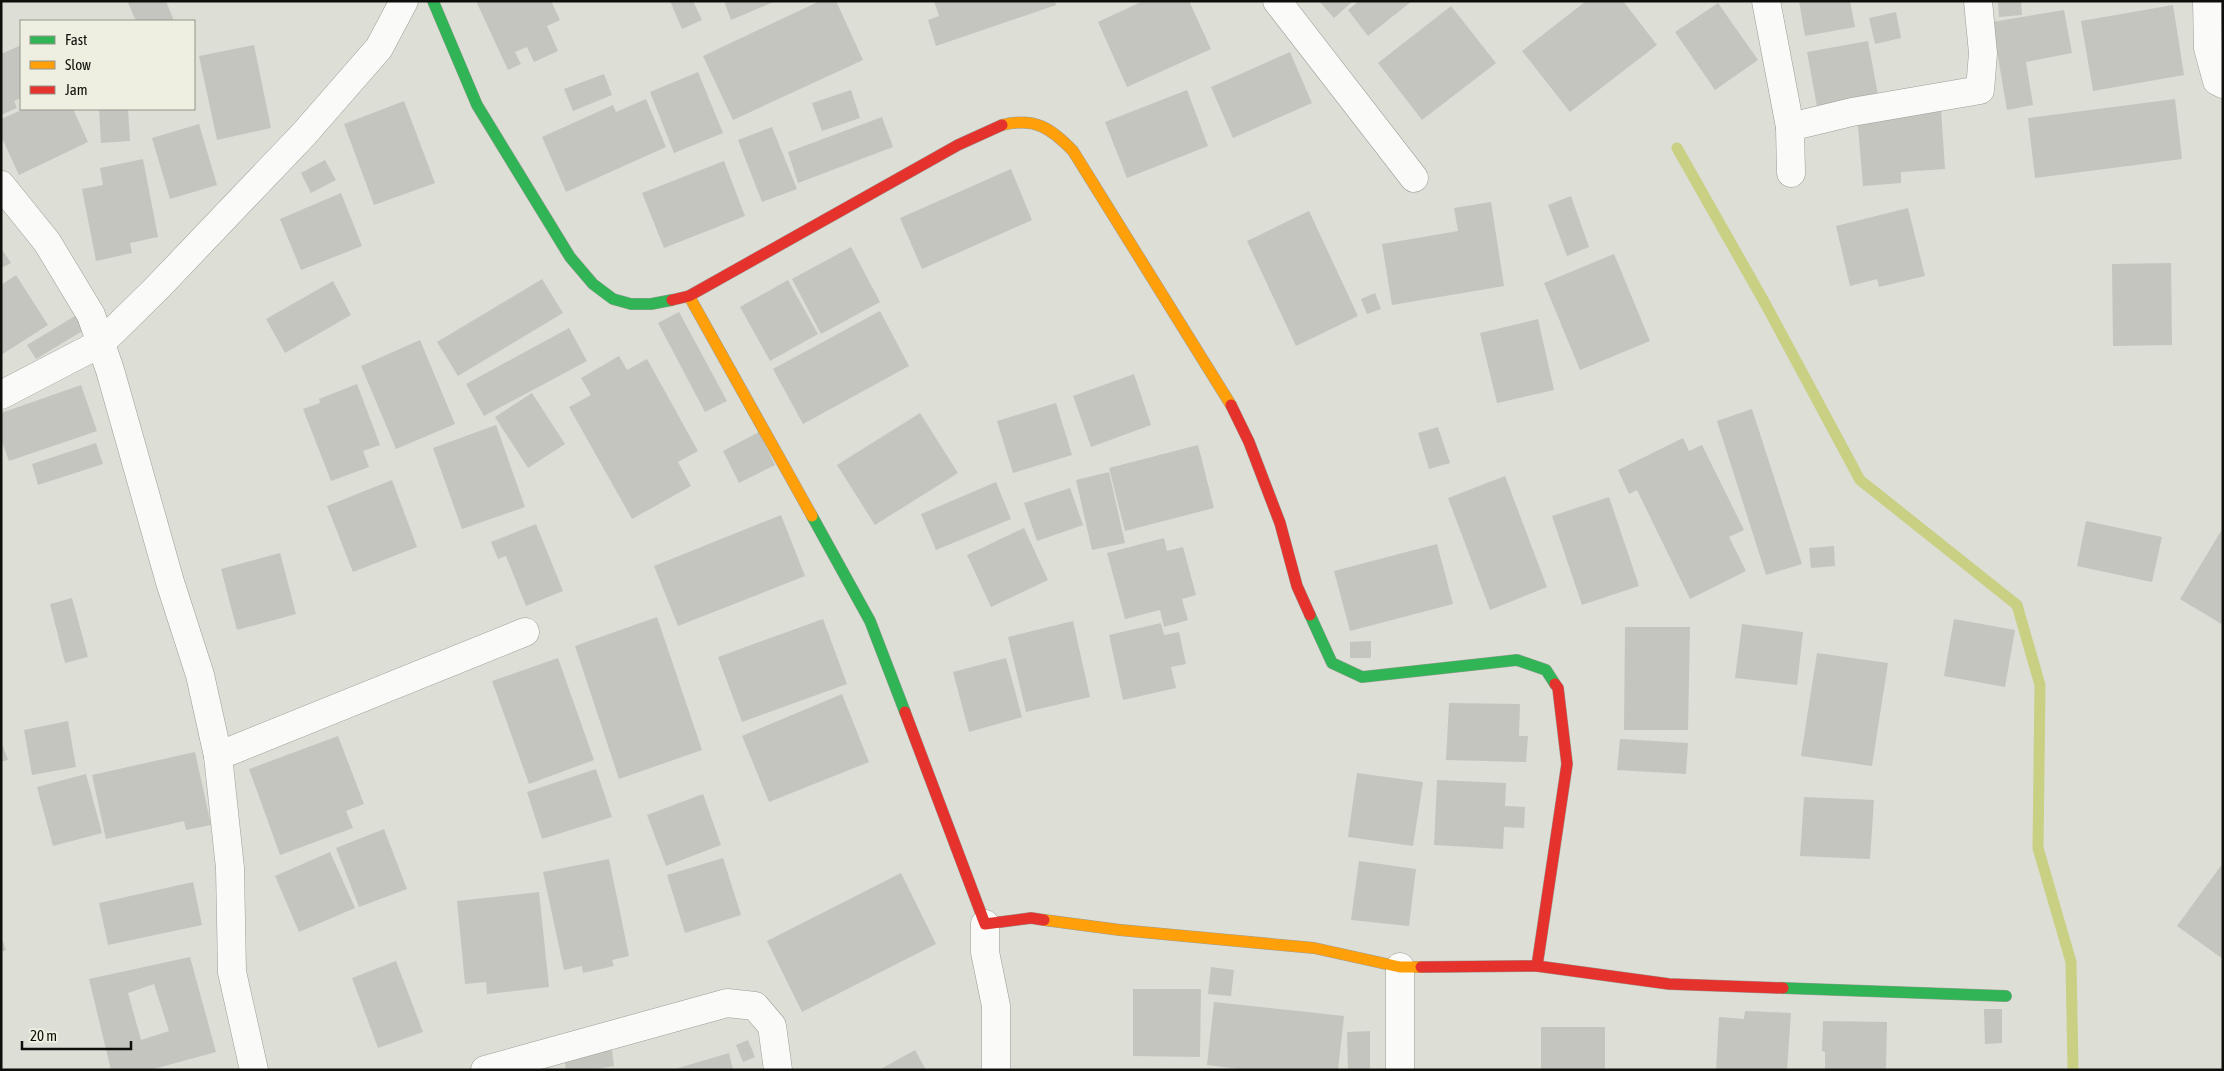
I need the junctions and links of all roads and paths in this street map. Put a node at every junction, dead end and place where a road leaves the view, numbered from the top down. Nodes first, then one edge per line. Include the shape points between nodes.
1 (404, 1) edge
2 (433, 1) edge
3 (1276, 1) edge
4 (1766, 1) edge
5 (1978, 1) edge
6 (2207, 1) edge
7 (2223, 84) edge
8 (1790, 126) junction
9 (1791, 173) dead end
10 (1414, 178) dead end
11 (1, 186) edge
12 (690, 296) junction
13 (101, 343) junction
14 (1, 395) edge
15 (525, 632) dead end
16 (218, 756) junction
17 (985, 924) junction
18 (1400, 966) junction
19 (1537, 966) junction
20 (2006, 996) dead end
21 (254, 1070) edge
22 (485, 1070) edge
23 (778, 1070) edge
24 (996, 1070) edge
25 (1400, 1070) edge

1 - 13 street via 379,48 304,134
2 - 12 street via 478,105 570,257 593,284 613,299 630,304 651,304
3 - 10 street
4 - 8 street
5 - 8 street via 1983,53 1980,90 1907,101
6 - 7 street via 2208,48 2217,81
8 - 9 street
11 - 13 street via 47,242 91,315
12 - 17 street via 870,621
12 - 19 street via 958,145 1002,124 1021,120 1050,129 1073,151 1227,398 1249,442 1280,523 1297,586 1332,662 1362,677 1517,660 1546,670 1558,688 1567,764
13 - 14 street
13 - 16 street via 200,674
15 - 16 street
16 - 21 street via 230,868 232,972
17 - 18 street via 1031,918 1120,930 1314,948
17 - 24 street via 985,952 996,1006
18 - 19 street
18 - 25 street
19 - 20 street via 1669,984
22 - 23 street via 727,1003 755,1006 772,1026

